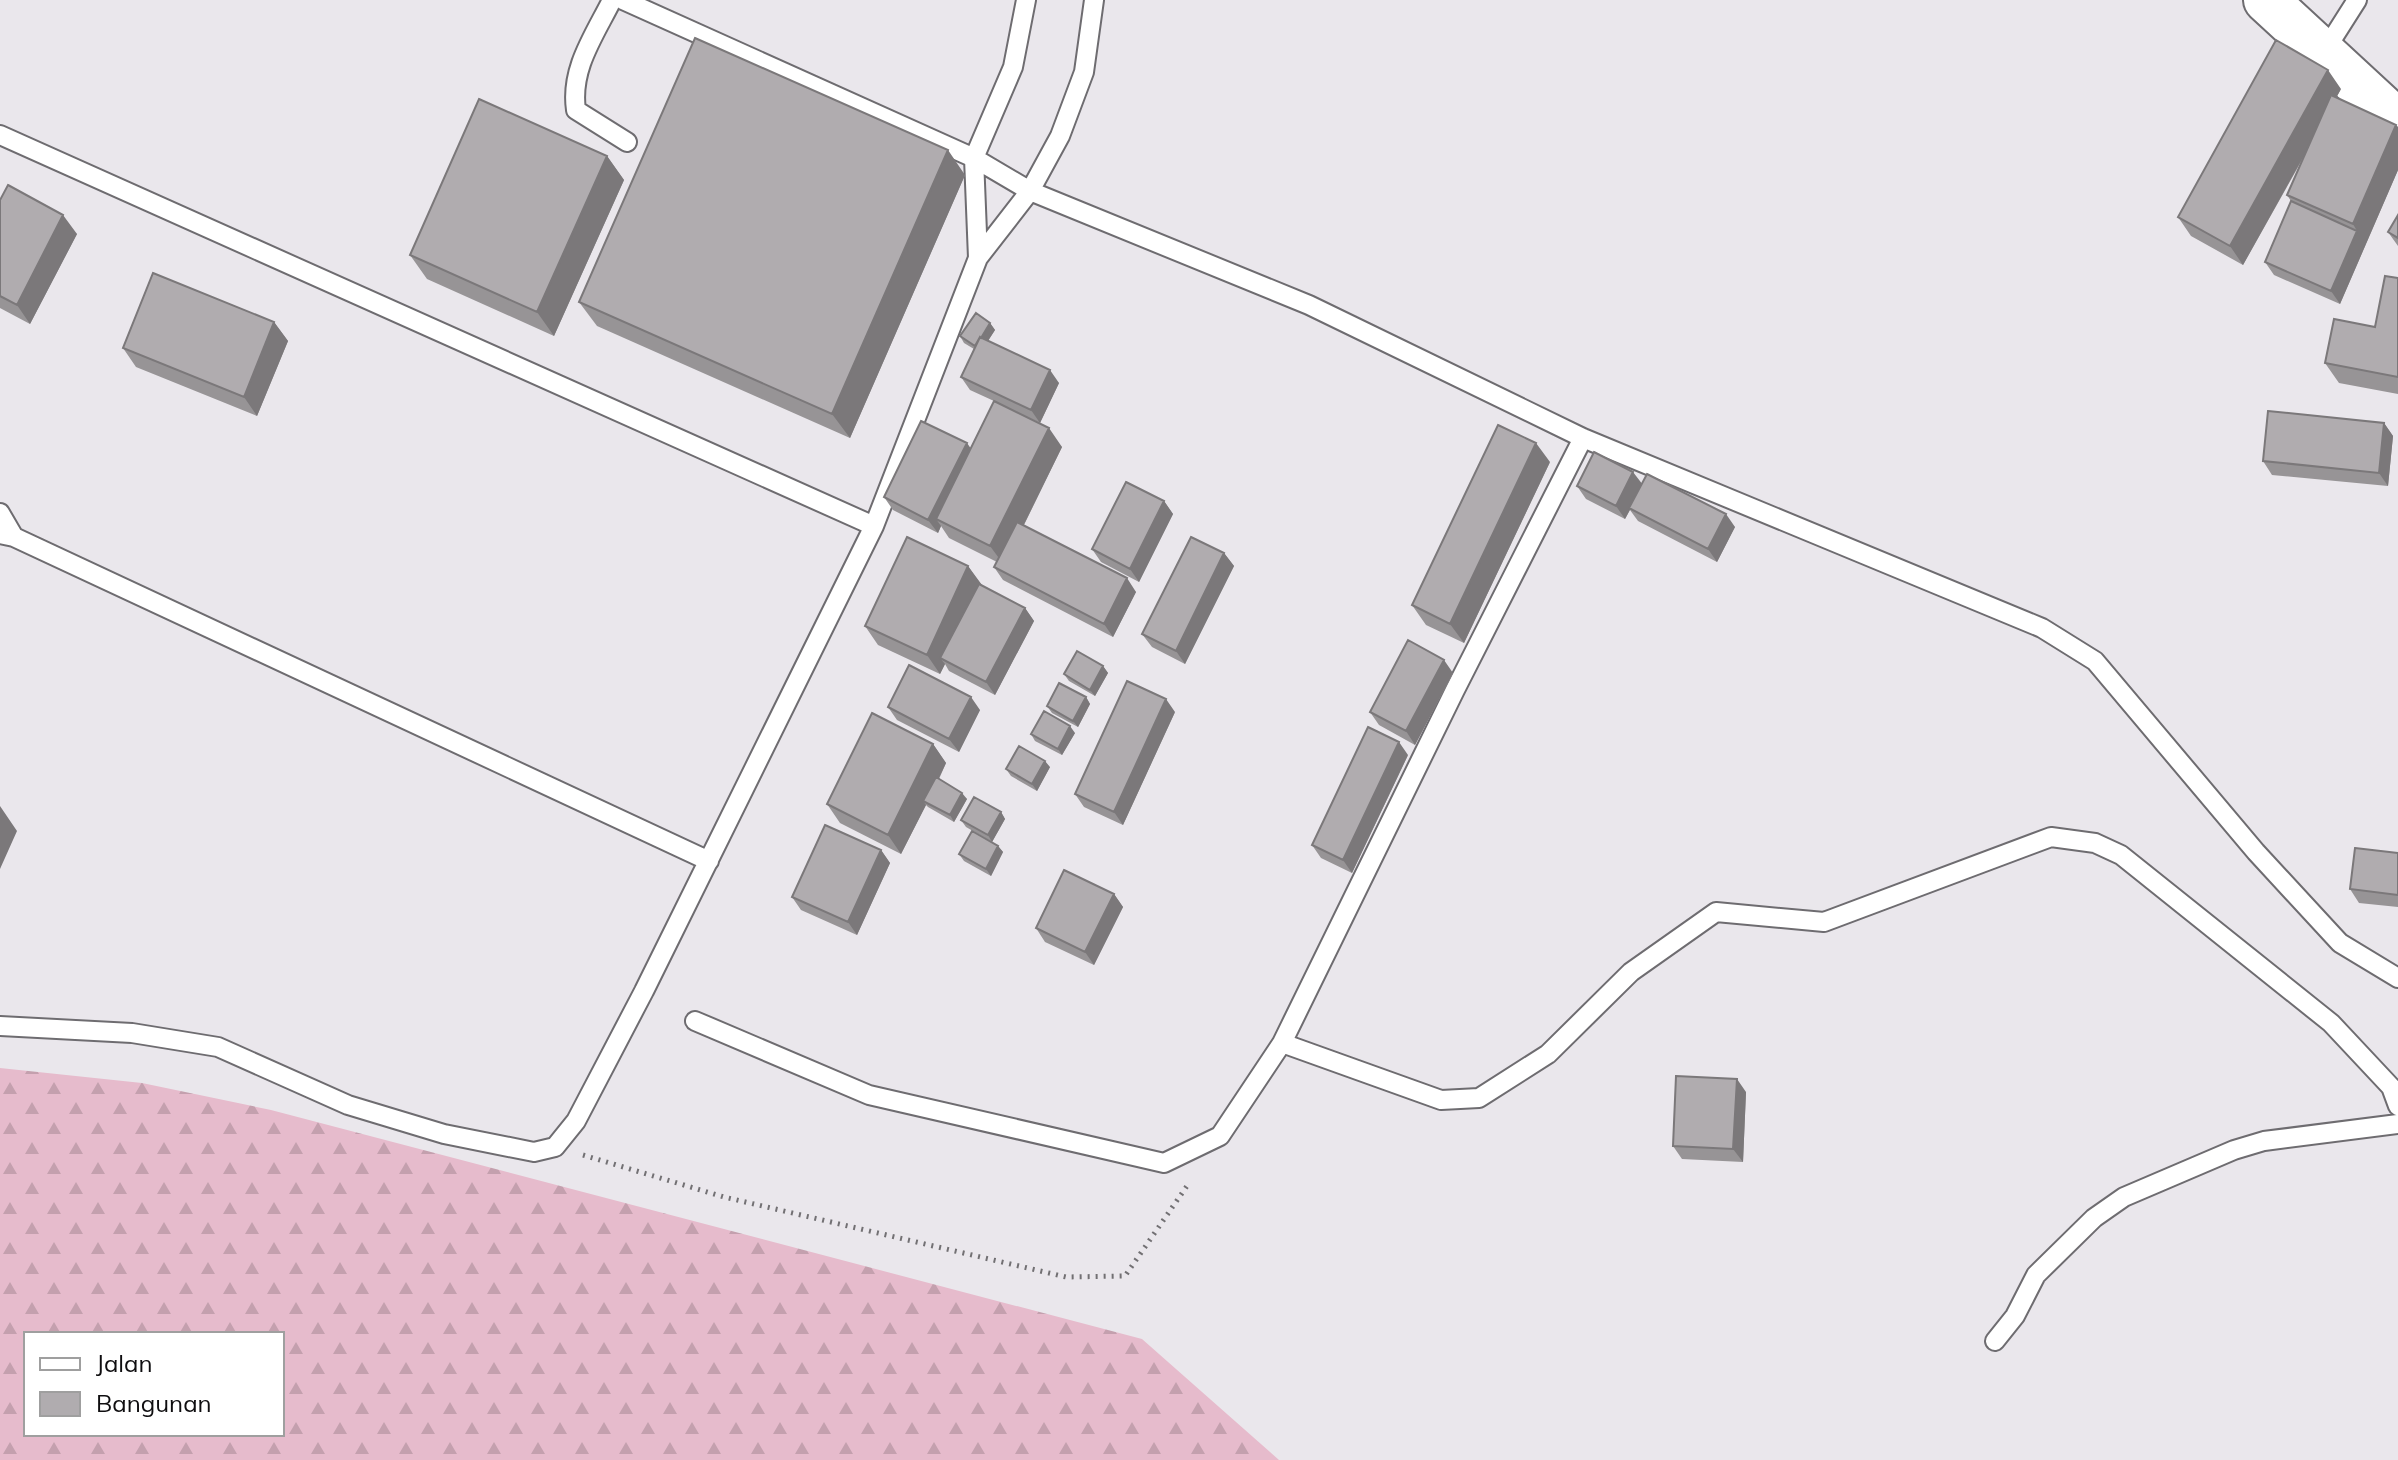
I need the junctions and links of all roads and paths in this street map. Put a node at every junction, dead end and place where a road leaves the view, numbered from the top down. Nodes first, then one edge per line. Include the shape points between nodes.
1 (612, 0) edge
2 (623, 0) edge
3 (1026, 0) edge
4 (1094, 0) edge
5 (2266, 0) edge
6 (2357, 0) edge
7 (2324, 52) junction
8 (2398, 122) edge
9 (0, 135) edge
10 (627, 142) dead end
11 (974, 158) junction
12 (1030, 191) junction
13 (978, 258) junction
14 (1583, 438) junction
15 (0, 513) edge
16 (874, 526) junction
17 (7, 536) edge
18 (709, 861) junction
19 (2398, 978) edge
20 (695, 1021) dead end
21 (0, 1026) edge
22 (1282, 1043) junction
23 (2398, 1106) edge
24 (2398, 1124) edge
25 (1220, 1136) junction
26 (555, 1147) junction
27 (1995, 1341) dead end

1 - 10 lane via 577,71 573,91 576,110
2 - 11 lane
3 - 11 lane via 1013,67
4 - 12 lane via 1084,72 1060,136
5 - 7 main road
6 - 7 lane
7 - 8 main road
9 - 16 lane
11 - 12 lane
11 - 13 lane
12 - 13 lane
12 - 14 lane via 1309,305
13 - 16 lane
14 - 19 lane via 2042,628 2095,661 2340,943
14 - 22 lane
15 - 17 lane
16 - 18 lane
17 - 18 lane
18 - 26 lane via 576,1121
20 - 25 lane via 869,1095 1164,1163
21 - 26 lane via 132,1033 218,1047 348,1105 444,1134 534,1152
22 - 23 lane via 1441,1100 1479,1098 1548,1054 1631,972 1716,912 1824,922 2051,837 2095,843 2121,855 2331,1023 2391,1087
22 - 25 lane
24 - 27 lane via 2264,1141 2124,1197 2094,1218 2036,1275
25 - 26 path via 1125,1276 1066,1277 724,1197

